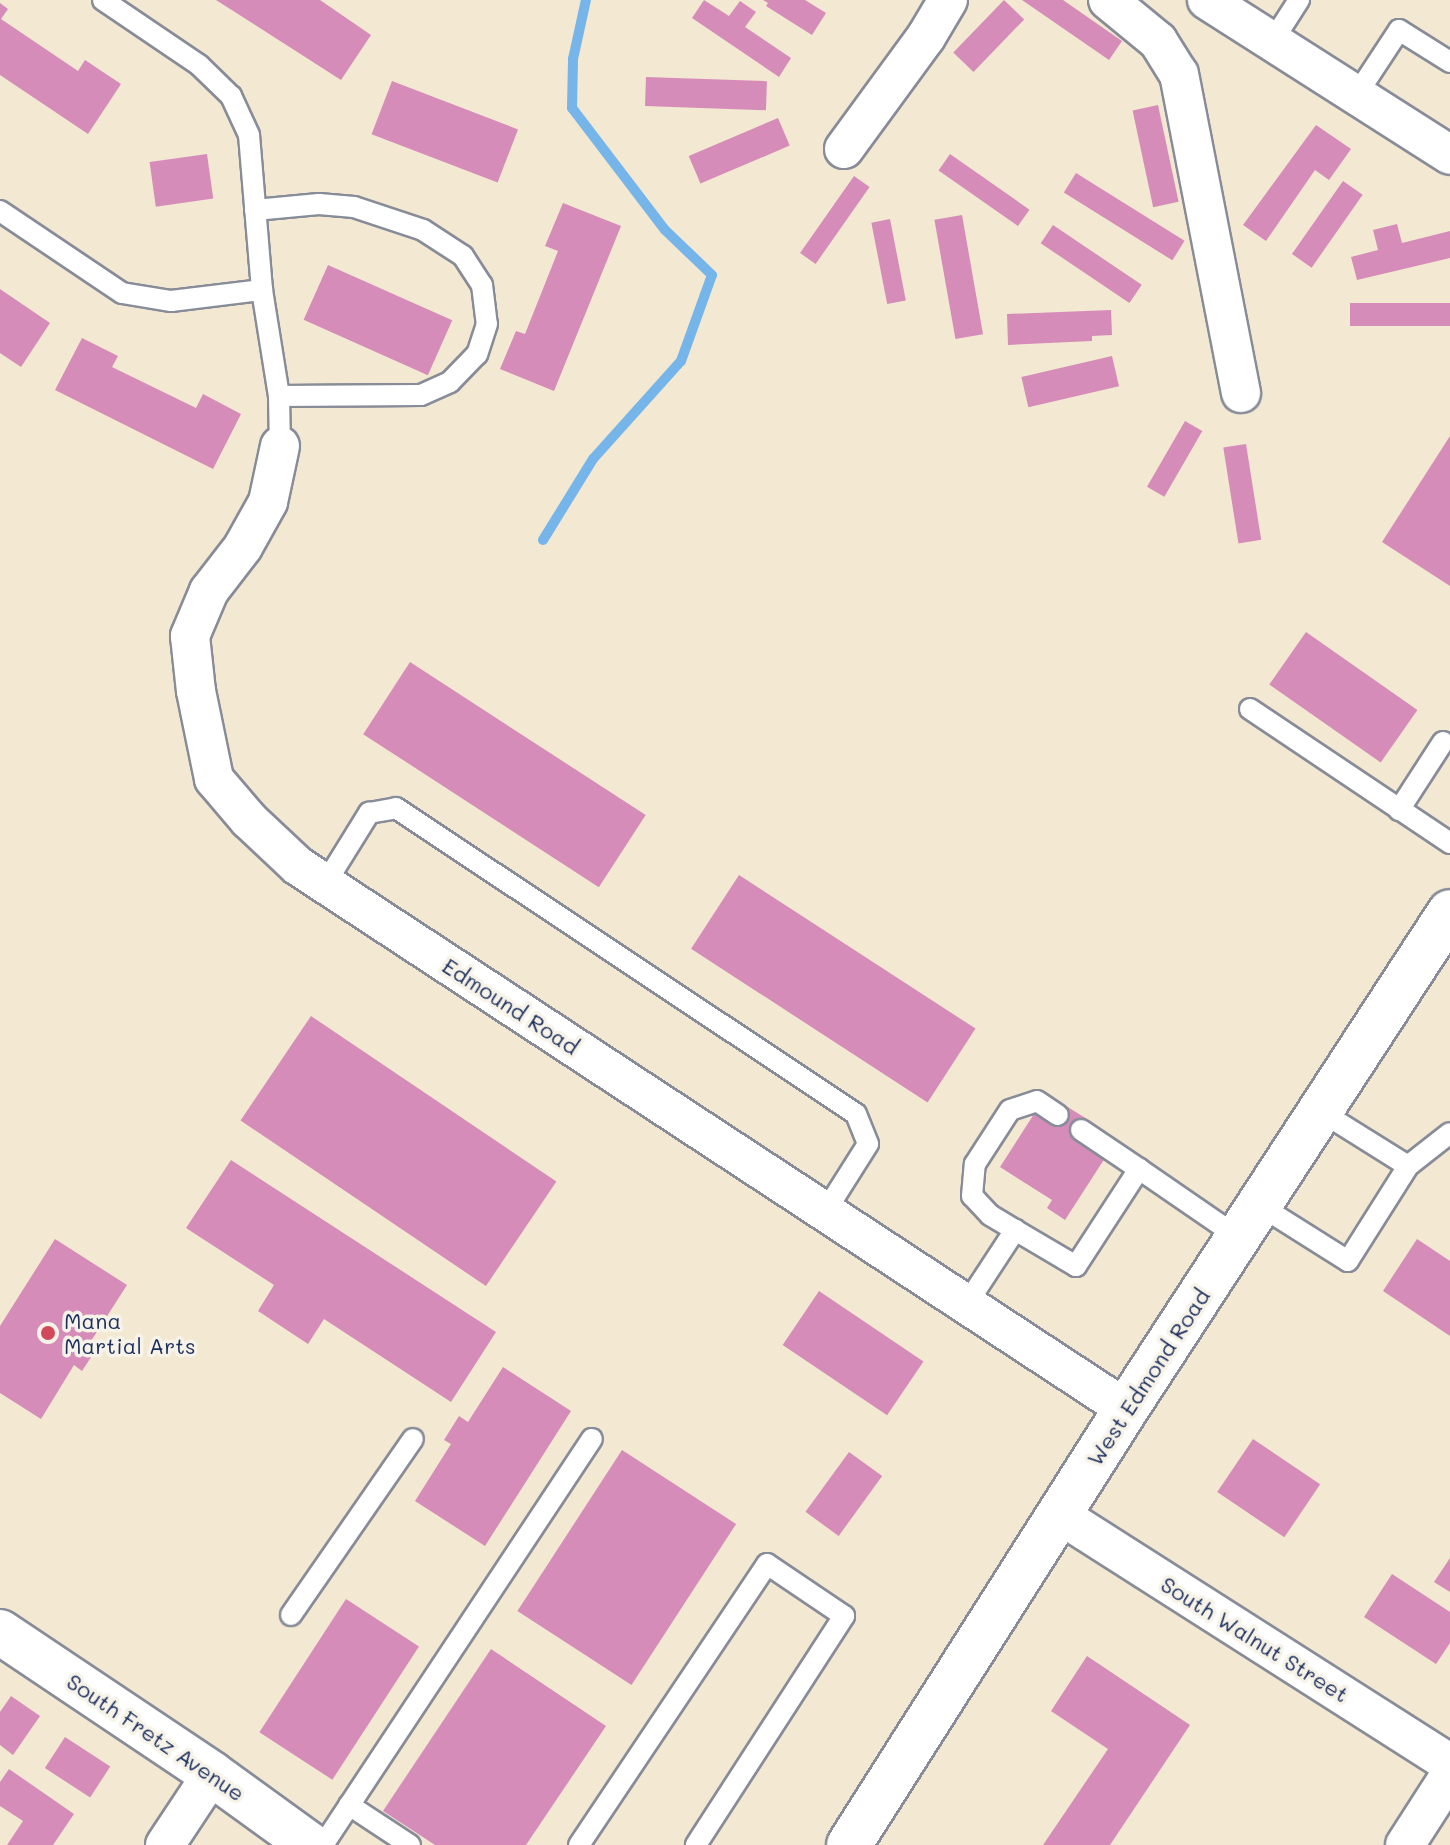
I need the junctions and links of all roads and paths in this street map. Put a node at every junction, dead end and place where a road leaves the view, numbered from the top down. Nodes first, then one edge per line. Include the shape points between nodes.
1 (103, 0) edge
2 (948, 0) edge
3 (1108, 0) edge
4 (1207, 0) edge
5 (1299, 0) edge
6 (1272, 42) junction
7 (1450, 62) edge
8 (1355, 97) junction
9 (844, 149) dead end
10 (1450, 155) edge
11 (255, 210) junction
12 (0, 211) edge
13 (262, 290) junction
14 (1241, 393) dead end
15 (279, 396) junction
16 (280, 446) joint
17 (1250, 709) dead end
18 (1443, 742) dead end
19 (1399, 810) junction
20 (1450, 843) edge
21 (325, 884) junction
22 (1450, 913) edge
23 (1320, 1111) junction
24 (1058, 1115) dead end
25 (1081, 1130) dead end
26 (1450, 1133) edge
27 (1408, 1166) junction
28 (1139, 1169) junction
29 (825, 1212) junction
30 (1249, 1221) junction
31 (1015, 1230) junction
32 (966, 1305) junction
33 (1126, 1409) junction
34 (413, 1439) dead end
35 (592, 1439) dead end
36 (1060, 1515) junction
37 (291, 1615) dead end
38 (0, 1632) edge
39 (1450, 1763) edge
40 (212, 1774) junction
41 (1450, 1775) edge
42 (349, 1805) junction
43 (165, 1845) edge
44 (310, 1845) edge
45 (323, 1845) edge
46 (410, 1845) edge
47 (579, 1845) edge
48 (696, 1845) edge
49 (849, 1845) edge
50 (1405, 1845) edge

1 - 11 lane via 199,65 231,96 249,135
2 - 9 street
3 - 14 street via 1158,41 1179,74
4 - 6 street
5 - 6 lane
6 - 8 street
7 - 8 lane via 1399,30
8 - 10 street
11 - 13 lane
11 - 15 lane via 319,204 354,207 423,230 463,256 482,285 487,324 477,354 450,382 421,395
12 - 13 lane via 122,293 171,301
13 - 15 lane
15 - 16 lane
16 - 21 street, Edmound Road via 268,502 243,547 209,591 190,636 214,779 298,866
17 - 19 lane
18 - 19 lane
19 - 20 lane
21 - 29 street, Edmound Road
21 - 29 lane via 369,813 396,808 856,1114 868,1144
22 - 23 main road, West Edmond Road
23 - 27 lane
23 - 30 main road, West Edmond Road
24 - 31 lane via 1037,1101 1010,1110 975,1164 972,1196
25 - 28 lane
26 - 27 lane
27 - 30 lane via 1348,1261
28 - 30 lane
28 - 31 lane via 1076,1266
29 - 32 street, Edmound Road
30 - 33 main road, West Edmond Road
31 - 32 lane
32 - 33 street, Edmound Road
33 - 36 main road, West Edmond Road
34 - 37 lane
35 - 42 lane
36 - 39 street, South Walnut Street
36 - 49 main road, West Edmond Road
38 - 40 main road, South Fretz Avenue
40 - 43 street
40 - 44 main road, South Fretz Avenue
41 - 50 street
42 - 45 lane
42 - 46 lane
47 - 48 lane via 767,1564 844,1616

